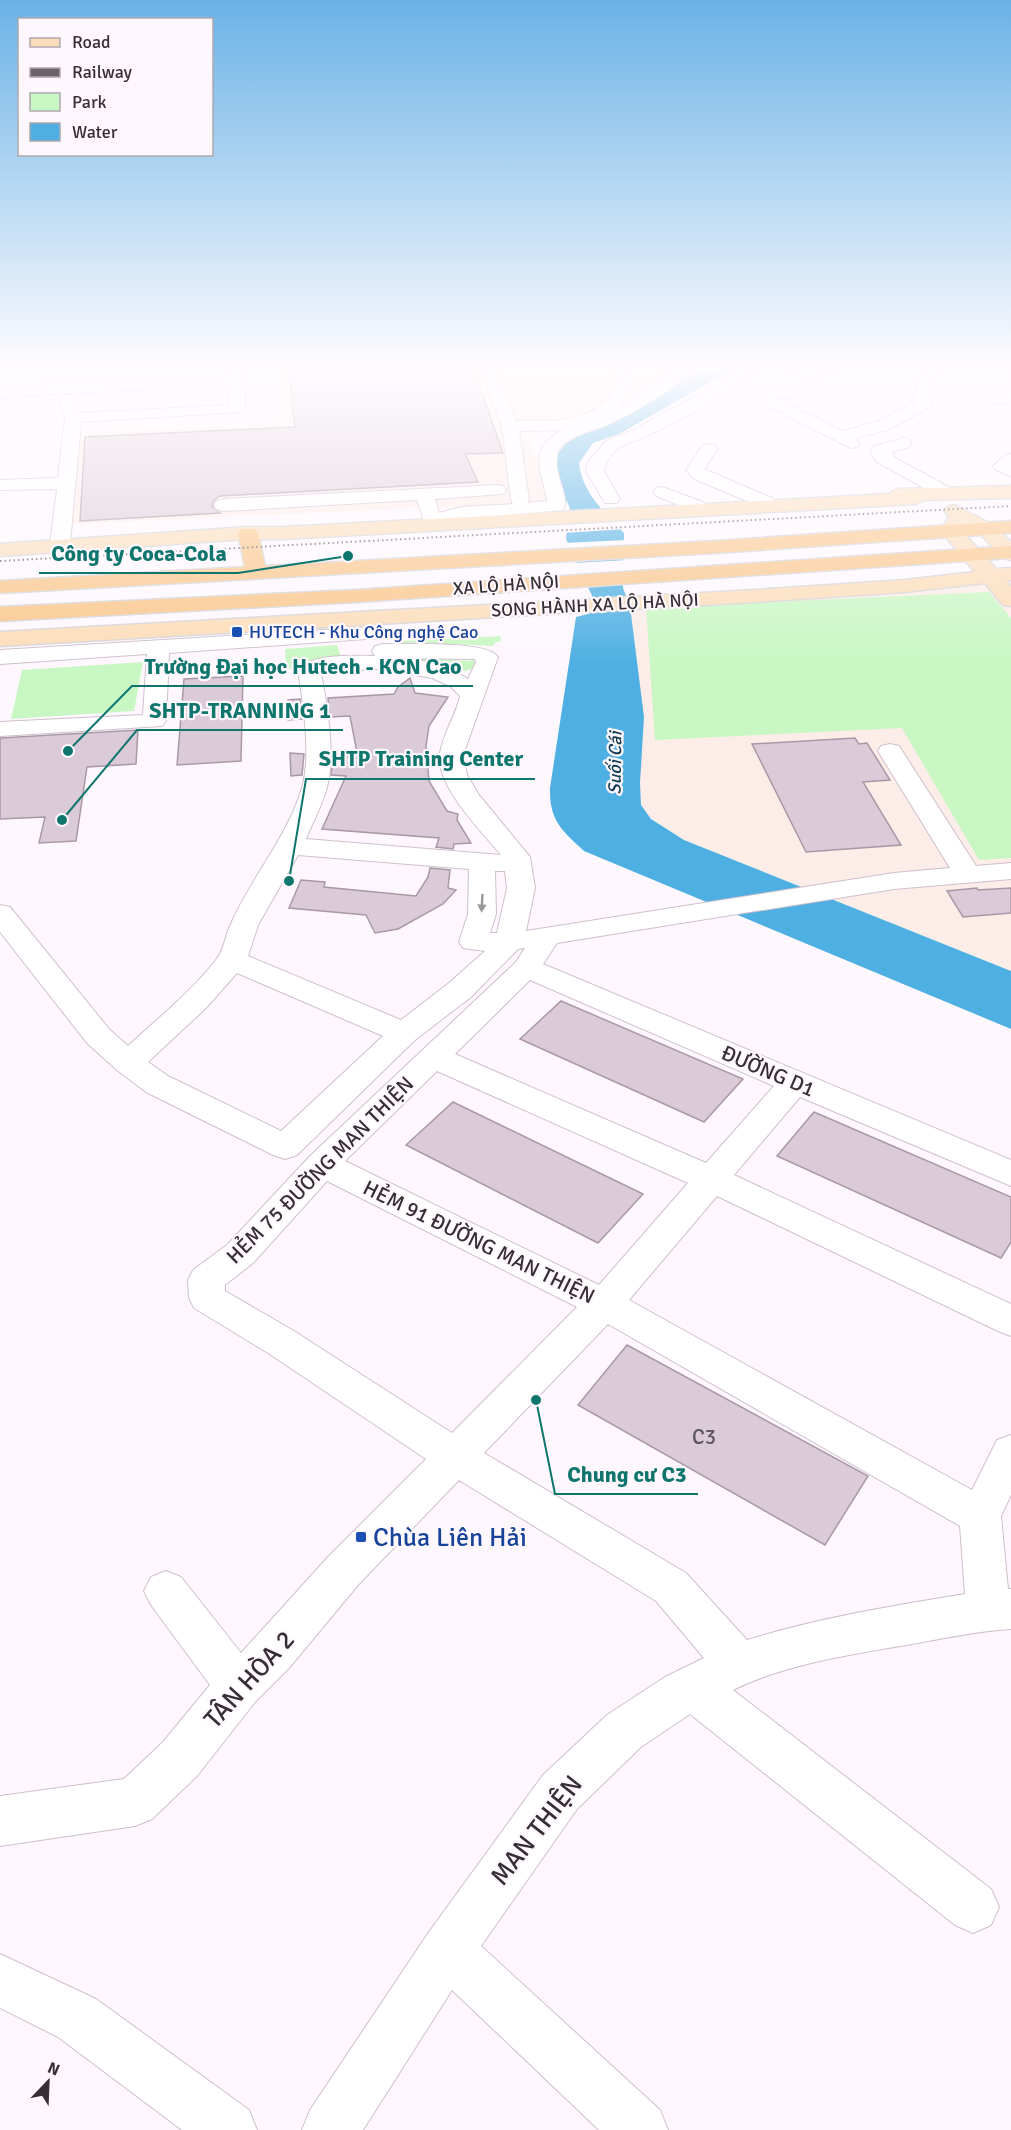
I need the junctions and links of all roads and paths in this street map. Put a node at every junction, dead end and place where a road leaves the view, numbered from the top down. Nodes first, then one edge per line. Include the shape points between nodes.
1 (68, 467) edge
2 (517, 467) edge
3 (546, 467) edge
4 (596, 467) edge
5 (697, 467) edge
6 (899, 467) edge
7 (67, 483) junction
8 (0, 485) edge
9 (662, 492) dead end
10 (1011, 492) edge
11 (425, 494) junction
12 (947, 495) junction
13 (918, 496) junction
14 (458, 499) junction
15 (611, 500) dead end
16 (766, 502) junction
17 (243, 504) junction
18 (223, 505) dead end
19 (523, 506) junction
20 (684, 508) junction
21 (432, 519) junction
22 (276, 532) junction
23 (966, 532) junction
24 (248, 533) junction
25 (0, 544) edge
26 (50, 545) junction
27 (1009, 546) edge
28 (0, 550) edge
29 (884, 550) junction
30 (933, 557) junction
31 (526, 565) junction
32 (729, 567) junction
33 (255, 569) junction
34 (1011, 574) edge
35 (988, 575) junction
36 (0, 579) edge
37 (0, 587) edge
38 (1011, 600) edge
39 (0, 603) edge
40 (0, 614) edge
41 (0, 632) edge
42 (371, 634) junction
43 (0, 639) edge
44 (158, 647) junction
45 (0, 657) edge
46 (472, 695) junction
47 (0, 729) edge
48 (890, 751) dead end
49 (290, 846) junction
50 (482, 863) junction
51 (518, 863) junction
52 (1011, 871) edge
53 (968, 874) junction
54 (0, 913) edge
55 (500, 953) junction
56 (232, 960) junction
57 (404, 1033) junction
58 (433, 1057) junction
59 (128, 1063) junction
60 (795, 1082) junction
61 (322, 1164) junction
62 (1011, 1174) edge
63 (711, 1179) junction
64 (604, 1304) junction
65 (1011, 1321) edge
66 (1011, 1452) edge
67 (456, 1457) junction
68 (980, 1516) junction
69 (166, 1591) dead end
70 (999, 1610) edge
71 (739, 1664) junction
72 (239, 1686) junction
73 (692, 1687) junction
74 (0, 1821) edge
75 (973, 1907) dead end
76 (447, 1950) junction
77 (0, 1980) edge
78 (229, 2130) edge
79 (330, 2130) edge
80 (640, 2130) edge

1 - 7 street
2 - 19 street
3 - 21 street via 556,507 461,513
4 - 15 street
5 - 16 street via 702,476
6 - 12 street
7 - 8 street
7 - 26 street
9 - 20 street
10 - 12 main road
11 - 14 street
11 - 17 street
11 - 21 street
12 - 13 main road
12 - 23 main road
13 - 16 main road
13 - 20 main road
14 - 19 street
14 - 21 street
16 - 20 main road
17 - 18 street
17 - 24 street
19 - 20 main road
19 - 21 main road
19 - 22 main road
21 - 22 main road via 284,528
22 - 24 main road
23 - 27 highway, XA LỘ HÀ NỘI
23 - 27 main road
23 - 29 highway, XA LỘ HÀ NỘI
23 - 30 highway, XA LỘ HÀ NỘI
23 - 32 highway, XA LỘ HÀ NỘI
23 - 35 main road
24 - 26 main road
24 - 33 highway
25 - 26 main road
26 - 28 main road
29 - 30 highway
29 - 32 highway, XA LỘ HÀ NỘI
30 - 32 highway, XA LỘ HÀ NỘI
31 - 32 highway, XA LỘ HÀ NỘI
31 - 32 highway, XA LỘ HÀ NỘI
31 - 33 highway, XA LỘ HÀ NỘI
31 - 39 highway, XA LỘ HÀ NỘI
31 - 42 highway, XA LỘ HÀ NỘI
32 - 35 main road, SONG HÀNH XA LỘ HÀ NỘI via 938,582
32 - 42 main road, SONG HÀNH XA LỘ HÀ NỘI via 560,604
33 - 36 highway, XA LỘ HÀ NỘI
33 - 37 highway, XA LỘ HÀ NỘI
34 - 35 main road, SONG HÀNH XA LỘ HÀ NỘI
35 - 38 main road
40 - 42 highway, XA LỘ HÀ NỘI
41 - 42 main road, SONG HÀNH XA LỘ HÀ NỘI
42 - 43 main road, SONG HÀNH XA LỘ HÀ NỘI
42 - 44 street
42 - 46 street via 421,669 462,682
42 - 46 street via 487,657
42 - 49 street via 348,677 314,698 318,766 315,785
44 - 45 street
44 - 47 street via 154,721
46 - 51 street via 451,755 455,775
48 - 53 street
49 - 50 street
49 - 56 street via 244,925
50 - 51 street
50 -> 55 street via 482,914
51 - 55 street via 521,888
52 - 53 street
53 - 55 street, HẺM 75 ĐƯỜNG MAN THIỆN via 894,881 548,935
54 - 59 street via 98,1036
55 - 57 street
55 - 58 street, HẺM 75 ĐƯỜNG MAN THIỆN
55 - 60 street, ĐƯỜNG D1
56 - 57 street
56 - 59 street
57 - 59 street via 285,1147 157,1084
58 - 61 street, HẺM 75 ĐƯỜNG MAN THIỆN
58 - 63 street
60 - 62 street, ĐƯỜNG D1
60 - 63 street, TÂN HÒA 2
61 - 64 street, HẺM 91 ĐƯỜNG MAN THIỆN
61 - 67 street, HẺM 75 ĐƯỜNG MAN THIỆN via 240,1254 206,1280 207,1298
63 - 64 street, TÂN HÒA 2
63 - 65 street
64 - 67 street, TÂN HÒA 2
64 - 68 street, HẺM 91 ĐƯỜNG MAN THIỆN
66 - 68 street
67 - 71 street via 671,1587
67 - 72 street, TÂN HÒA 2 via 343,1571 273,1653
68 - 70 street
69 - 72 street
70 - 71 street, MAN THIỆN via 858,1633
71 - 73 street, MAN THIỆN
72 - 74 street, TÂN HÒA 2 via 180,1759 135,1802
73 - 75 street
73 - 76 street, MAN THIỆN via 624,1731 560,1792
76 - 79 street, MAN THIỆN
76 - 80 street
77 - 78 street via 77,2018

